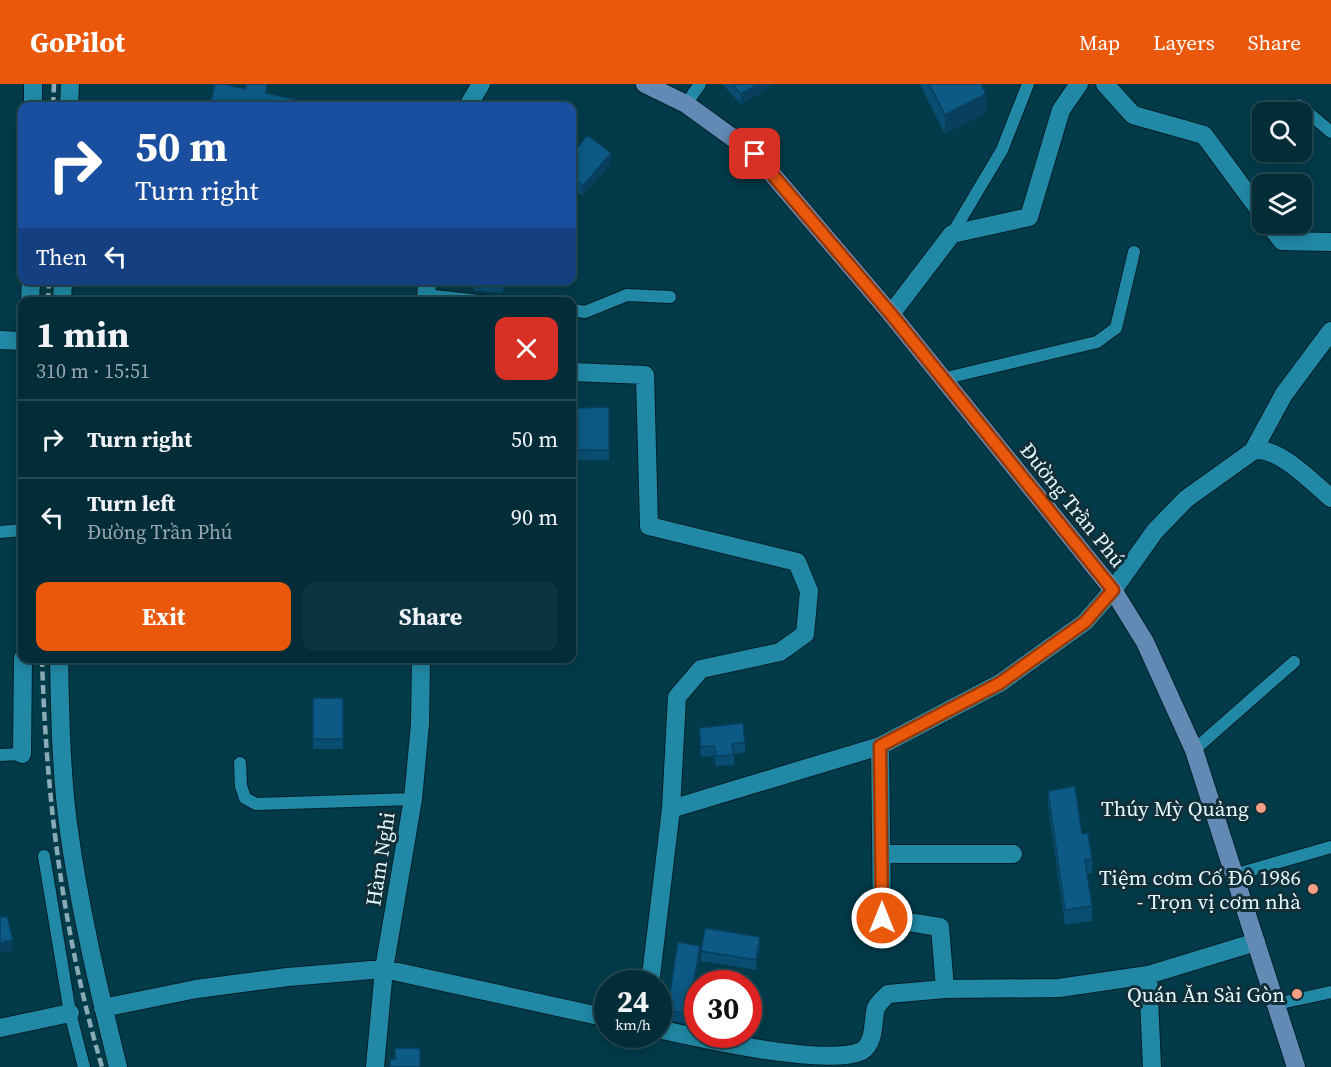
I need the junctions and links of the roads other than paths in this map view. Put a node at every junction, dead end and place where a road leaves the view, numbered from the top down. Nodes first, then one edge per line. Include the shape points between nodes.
1 (33, 84) edge
2 (70, 84) edge
3 (481, 84) edge
4 (645, 84) edge
5 (700, 84) edge
6 (1028, 84) edge
7 (1079, 84) edge
8 (1106, 84) edge
9 (33, 102) edge
10 (69, 102) edge
11 (470, 102) edge
12 (686, 104) junction
13 (1312, 116) edge
14 (1331, 132) edge
15 (1252, 200) edge
16 (952, 234) junction
17 (1277, 234) edge
18 (1331, 242) edge
19 (1134, 252) dead end
20 (426, 292) edge
21 (457, 297) edge
22 (670, 297) dead end
23 (576, 311) edge
24 (891, 314) junction
25 (1331, 331) edge
26 (0, 340) edge
27 (18, 340) edge
28 (576, 372) edge
29 (942, 379) junction
30 (1253, 451) junction
31 (1331, 498) edge
32 (18, 530) edge
33 (0, 532) edge
34 (1113, 590) junction
35 (1294, 662) dead end
36 (23, 663) edge
37 (59, 663) edge
38 (421, 663) edge
39 (880, 746) junction
40 (1194, 750) junction
41 (22, 754) joint
42 (0, 755) edge
43 (240, 763) dead end
44 (413, 799) junction
45 (671, 808) junction
46 (1331, 847) edge
47 (881, 854) junction
48 (1013, 854) dead end
49 (44, 856) dead end
50 (1234, 875) junction
51 (1256, 942) junction
52 (384, 969) junction
53 (652, 970) edge
54 (1148, 975) junction
55 (945, 989) junction
56 (1331, 992) edge
57 (1276, 1004) junction
58 (103, 1008) junction
59 (70, 1013) junction
60 (594, 1015) edge
61 (0, 1028) edge
62 (672, 1032) edge
63 (811, 1064) edge
64 (84, 1067) edge
65 (118, 1067) edge
66 (375, 1067) edge
67 (1152, 1067) edge
68 (1296, 1067) edge

1 - 9 street
2 - 10 street
3 - 11 street
4 - 12 street, Đường Trần Phú
5 - 12 lane
6 - 16 lane via 1002,150
7 - 16 street via 1061,110 1029,217
8 - 15 street via 1133,115 1204,135
12 - 24 street, Đường Trần Phú via 755,154
13 - 14 lane
16 - 24 street
17 - 18 street via 1282,241
19 - 29 lane via 1116,328 1097,342
20 - 21 lane
22 - 23 lane via 627,294 585,312
24 - 29 street, Đường Trần Phú
25 - 30 street via 1284,394
26 - 27 street
28 - 45 street via 645,375 649,526 797,562 810,591 804,634 780,651 701,669 677,697
29 - 34 street, Đường Trần Phú
30 - 31 street via 1275,452
30 - 34 street via 1186,499 1155,531
32 - 33 lane
34 - 39 street via 1085,622 1000,683
34 - 40 street, Đường Trần Phú via 1145,642
35 - 40 lane
36 - 41 street
37 - 58 street via 68,823
38 - 44 street, Hàm Nghi
39 - 45 street
39 - 47 street
40 - 50 street, Đường Trần Phú
41 - 42 lane
43 - 44 lane via 245,798 256,804
44 - 52 street, Hàm Nghi
45 - 53 street
46 - 50 lane
47 - 48 street
47 - 55 street via 882,918 940,927
49 - 59 lane
50 - 51 street, Đường Trần Phú
51 - 54 street
51 - 57 street, Đường Trần Phú
52 - 58 street via 196,989
52 - 60 street
52 - 66 street, Hàm Nghi
54 - 55 street via 1059,988
54 - 67 street
55 - 63 street via 888,994 877,1006 873,1035 863,1051 837,1061
56 - 57 lane
57 - 68 street, Đường Trần Phú
58 - 65 street
59 - 61 street
59 - 64 lane
62 - 63 street

